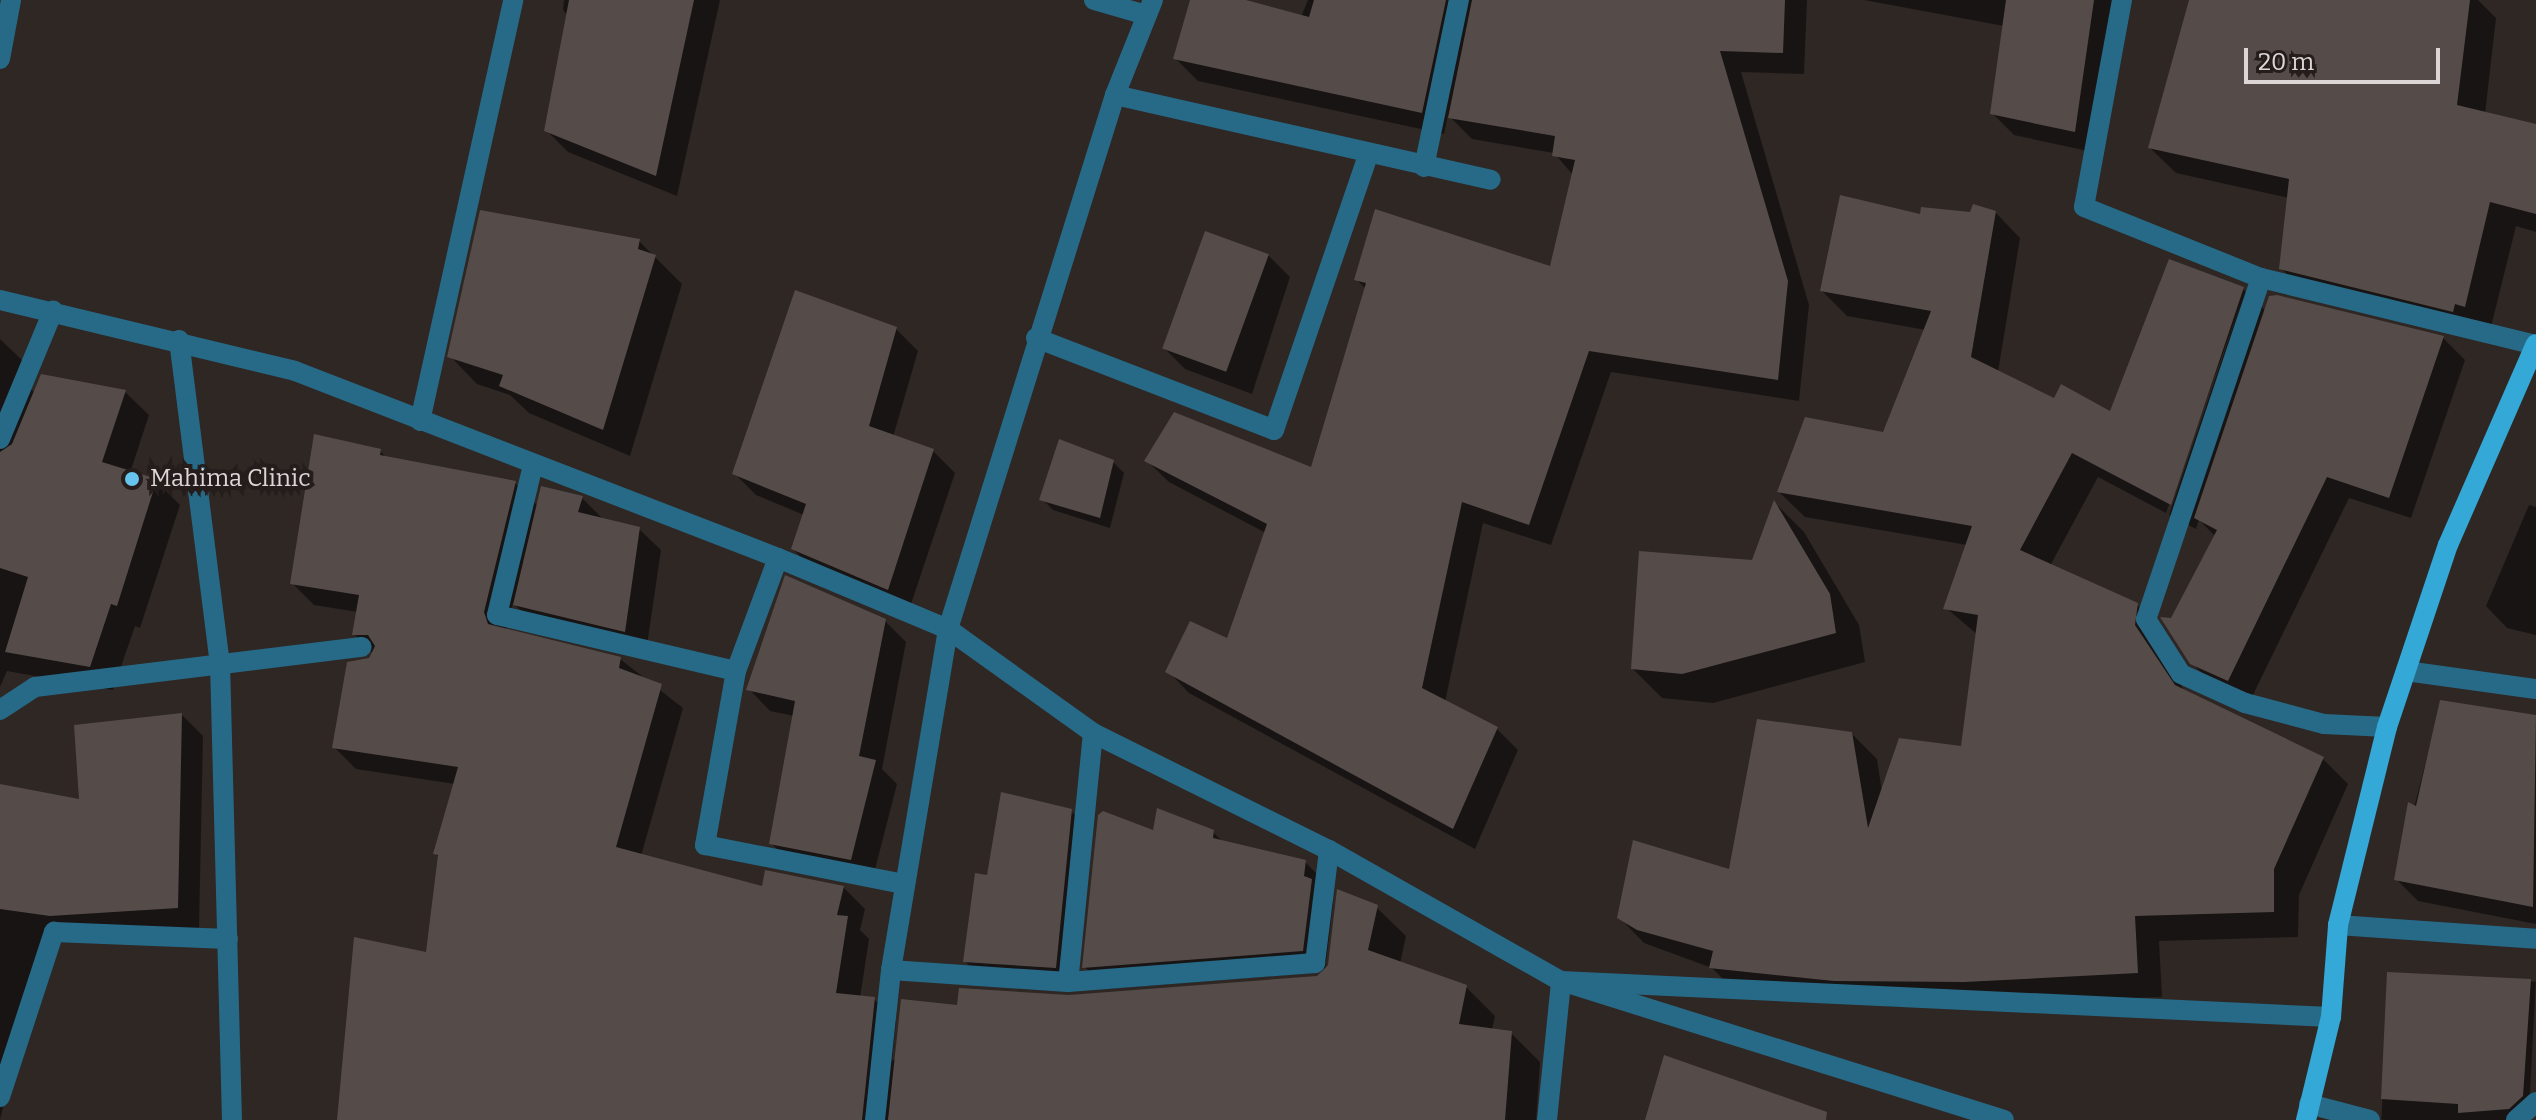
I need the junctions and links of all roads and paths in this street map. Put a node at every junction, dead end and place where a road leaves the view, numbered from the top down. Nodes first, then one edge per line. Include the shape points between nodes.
1 (11, 0) edge
2 (513, 0) edge
3 (1094, 0) edge
4 (1459, 0) edge
5 (2122, 0) edge
6 (1150, 8) edge
7 (0, 59) edge
8 (1115, 95) junction
9 (1369, 153) junction
10 (1424, 167) junction
11 (1491, 180) dead end
12 (2261, 278) junction
13 (0, 300) edge
14 (53, 311) junction
15 (1036, 338) junction
16 (179, 340) junction
17 (2536, 344) edge
18 (420, 421) junction
19 (0, 439) edge
20 (533, 465) junction
21 (778, 558) junction
22 (948, 629) junction
23 (362, 647) dead end
24 (220, 663) junction
25 (736, 671) junction
26 (2406, 671) junction
27 (2536, 689) edge
28 (0, 710) edge
29 (2387, 727) junction
30 (1093, 733) junction
31 (1329, 850) junction
32 (904, 884) junction
33 (2338, 925) junction
34 (228, 939) junction
35 (2536, 939) edge
36 (891, 970) junction
37 (1561, 981) junction
38 (1068, 982) junction
39 (2331, 1017) junction
40 (0, 1097) edge
41 (2536, 1102) edge
42 (2307, 1112) edge
43 (232, 1120) edge
44 (875, 1120) edge
45 (1547, 1120) edge
46 (2004, 1120) edge
47 (2370, 1120) edge
48 (2516, 1120) edge

1 - 7 street
2 - 18 street
3 - 6 street
4 - 10 street
5 - 12 street via 2084,207
6 - 8 street
8 - 9 street
8 - 15 street
9 - 10 street
9 - 15 street via 1274,430
10 - 11 street
12 - 17 street
12 - 29 street via 2146,619 2181,674 2245,703 2324,724
13 - 14 street
14 - 16 street
14 - 19 street
15 - 22 street
16 - 18 street via 295,371
16 - 24 street
17 - 26 main road via 2448,545
18 - 20 street
20 - 21 street
20 - 25 street via 497,615
21 - 22 street
21 - 25 street
22 - 30 street
22 - 32 street
23 - 24 street
24 - 28 street via 35,687
24 - 34 street
25 - 32 street via 705,845
26 - 27 street
26 - 29 main road
29 - 33 main road
30 - 31 street
30 - 38 street
31 - 37 street
31 - 38 street via 1315,963
32 - 36 street
33 - 35 street
33 - 39 main road
34 - 40 street via 54,932
34 - 43 street
36 - 38 street
36 - 44 street
37 - 39 street
37 - 45 street
37 - 46 street
39 - 42 main road
41 - 48 street
42 - 47 street

